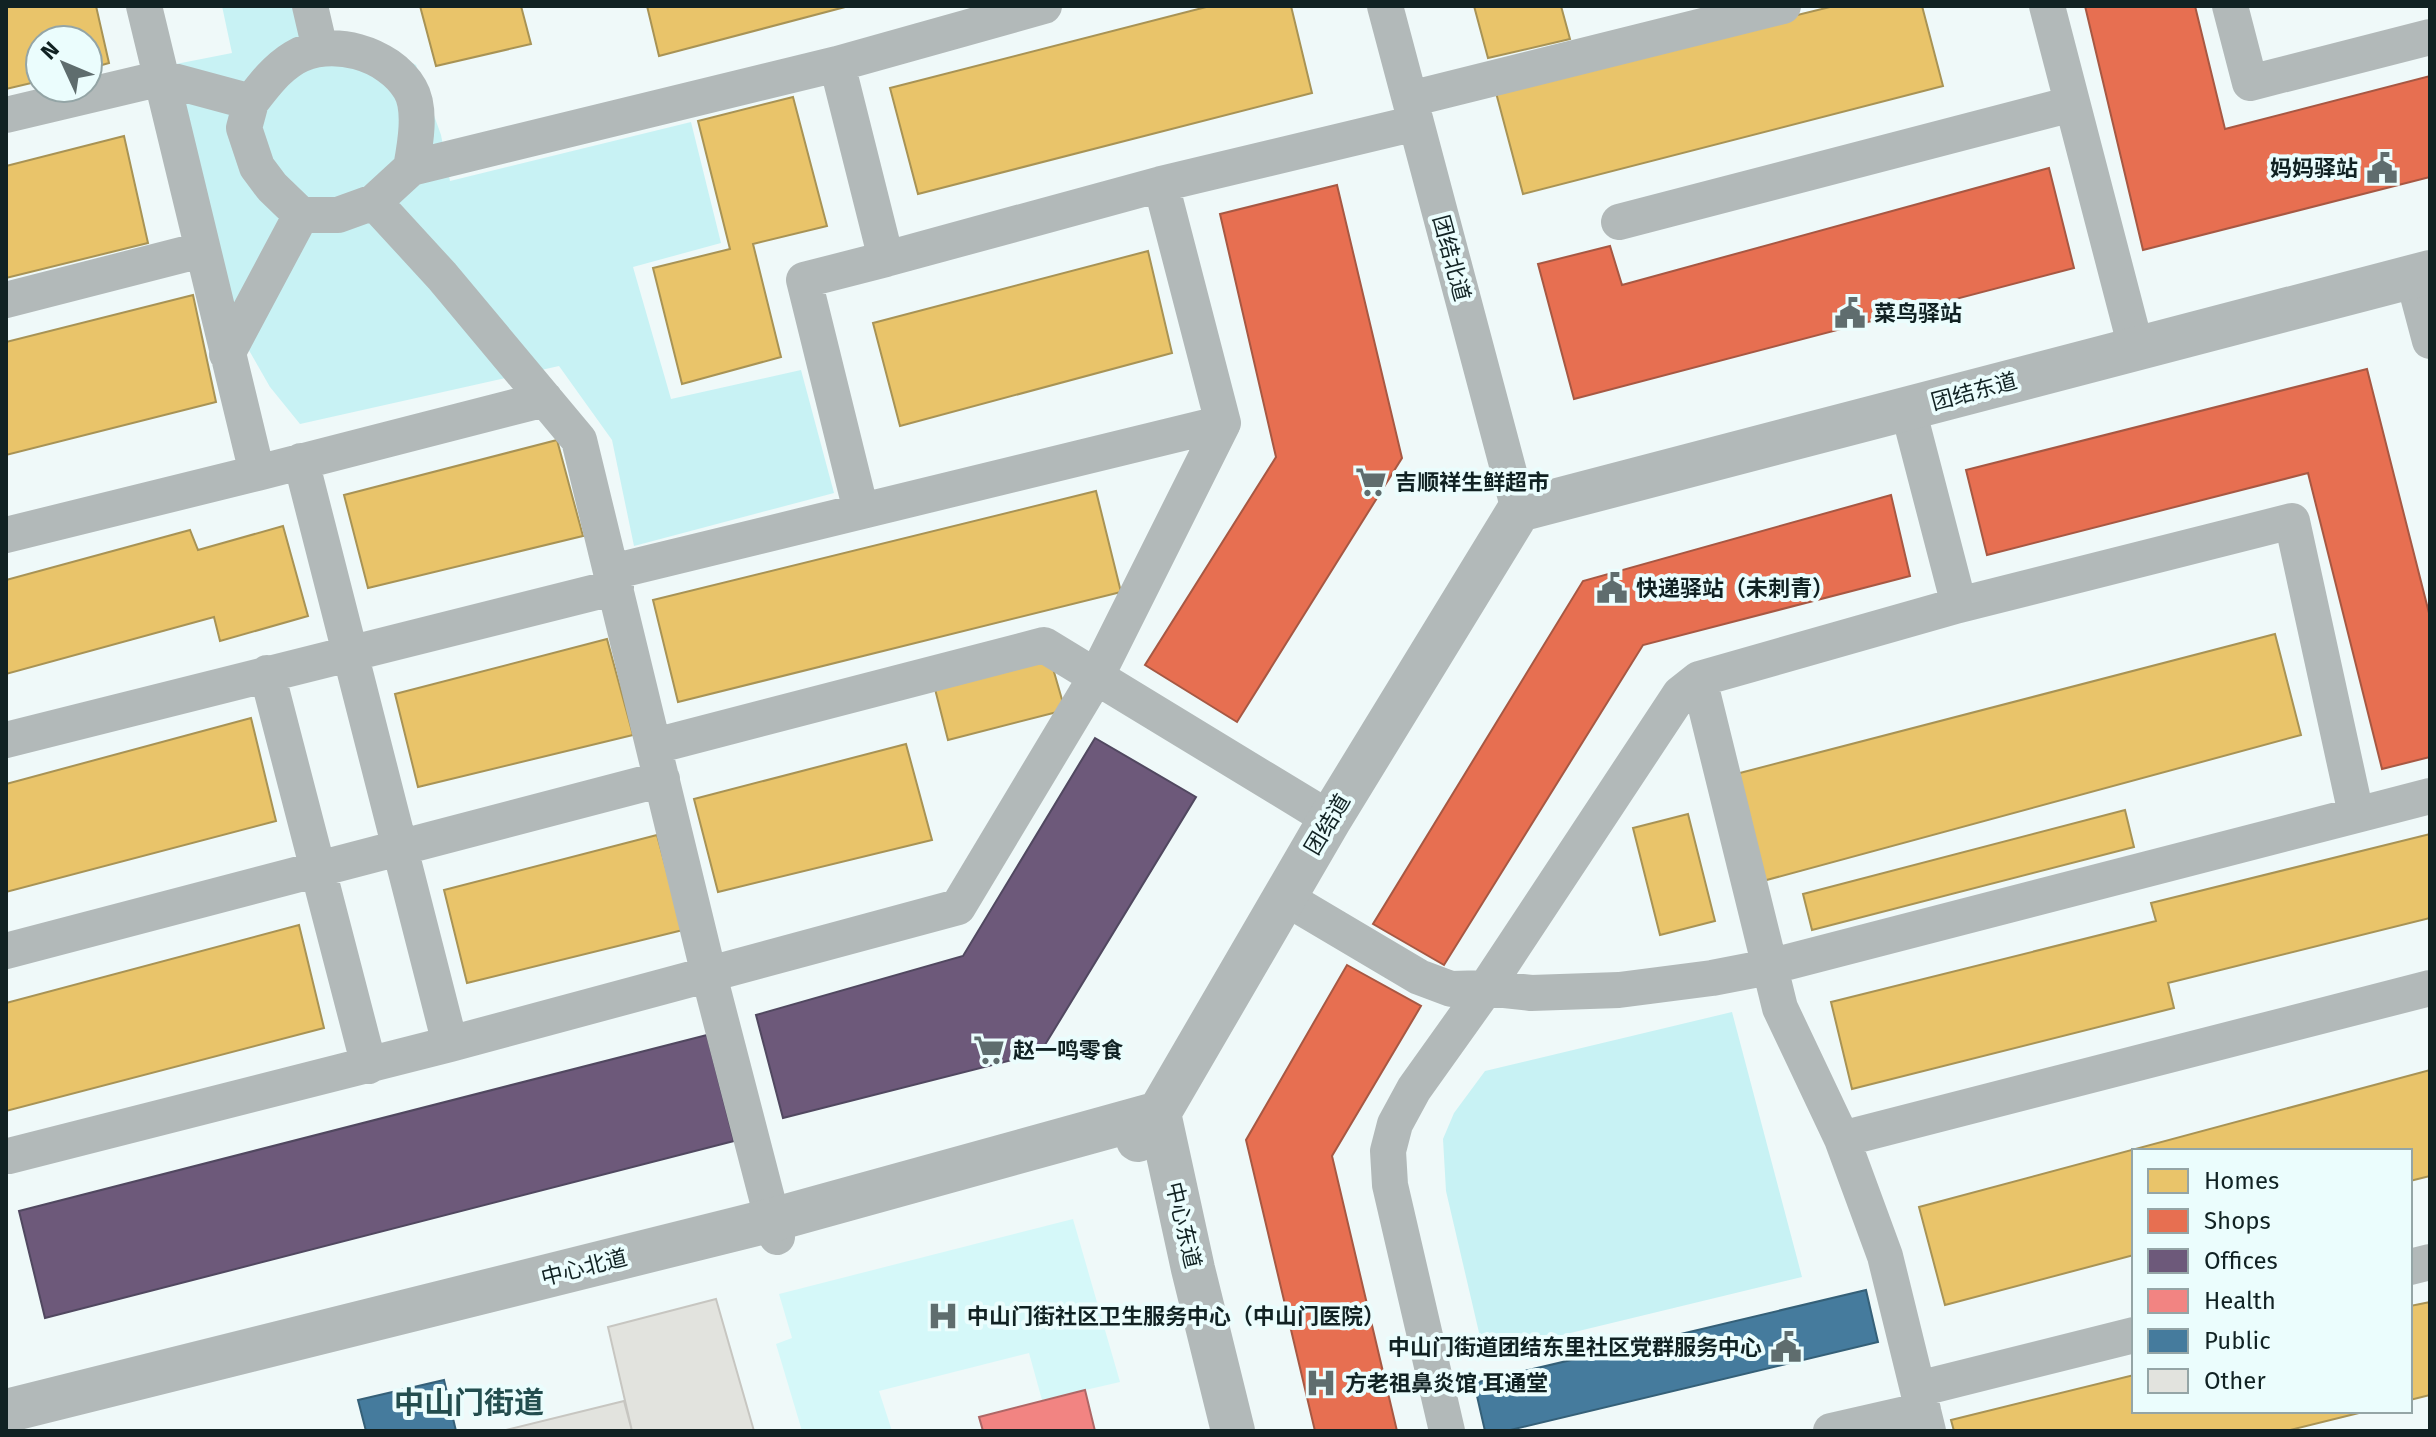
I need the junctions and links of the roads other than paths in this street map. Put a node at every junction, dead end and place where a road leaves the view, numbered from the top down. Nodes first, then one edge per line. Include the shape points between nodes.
1 (144, 6) edge
2 (310, 6) edge
3 (1044, 6) edge
4 (1385, 6) edge
5 (1783, 6) edge
6 (2047, 6) edge
7 (2230, 6) edge
8 (2430, 37) edge
9 (320, 49) junction
10 (837, 64) junction
11 (162, 78) junction
12 (251, 102) junction
13 (2072, 104) junction
14 (1413, 111) junction
15 (6, 115) edge
16 (411, 168) junction
17 (1161, 184) junction
18 (374, 202) junction
19 (301, 215) junction
20 (1619, 222) dead end
21 (201, 250) junction
22 (886, 259) junction
23 (2422, 275) edge
24 (6, 300) edge
25 (2430, 341) edge
26 (2136, 348) junction
27 (227, 354) junction
28 (545, 399) junction
29 (1908, 409) junction
30 (1223, 423) junction
31 (301, 461) junction
32 (257, 473) junction
33 (1519, 510) junction
34 (861, 511) junction
35 (6, 535) edge
36 (614, 580) junction
37 (1959, 605) junction
38 (350, 652) junction
39 (267, 673) junction
40 (1096, 677) junction
41 (1699, 679) junction
42 (6, 740) edge
43 (658, 762) junction
44 (2430, 796) edge
45 (2356, 814) junction
46 (1330, 819) junction
47 (401, 848) junction
48 (318, 869) junction
49 (1284, 897) junction
50 (6, 951) edge
51 (1769, 967) junction
52 (709, 975) junction
53 (1486, 988) junction
54 (2430, 988) edge
55 (450, 1044) junction
56 (369, 1066) junction
57 (1148, 1126) junction
58 (1842, 1139) junction
59 (9, 1156) dead end
60 (774, 1228) junction
61 (2132, 1336) edge
62 (1923, 1410) edge
63 (6, 1411) edge
64 (6, 1431) edge
65 (1210, 1431) edge
66 (1233, 1431) edge
67 (1447, 1431) edge
68 (1831, 1431) edge

1 - 11 street
2 - 9 street
3 - 10 street
4 - 14 street, 团结北道
5 - 14 street
6 - 13 street
7 - 8 street via 2250,83
9 - 12 street via 296,57 271,76
9 - 16 street via 353,51 384,61 411,90 418,131
10 - 16 street
10 - 22 street
11 - 12 street
11 - 15 street
11 - 21 street
12 - 19 street via 244,128 257,167
13 - 20 street
13 - 26 street
14 - 17 street
14 - 33 street, 团结北道
16 - 18 street
17 - 22 street
17 - 30 street
18 - 19 street via 338,215
18 - 28 street
19 - 27 street
21 - 24 street
21 - 27 street
22 - 34 street via 804,280
23 - 25 street
23 - 26 street, 团结东道
26 - 29 street, 团结东道
27 - 32 street
28 - 31 street
28 - 36 street via 579,440
29 - 33 street, 团结东道
29 - 37 street
30 - 34 street
30 - 40 street
31 - 32 street
31 - 38 street
32 - 35 street
33 - 46 street, 团结道
34 - 36 street
36 - 38 street
36 - 43 street
37 - 41 street
37 - 45 street via 2292,521
38 - 39 street
38 - 47 street
39 - 42 street
39 - 48 street
40 - 43 street via 1044,645
40 - 46 street
40 - 52 street via 958,907
41 - 51 street
41 - 53 street via 1680,694
43 - 47 street
43 - 52 street
44 - 45 street
45 - 51 street
46 - 49 street, 团结道
47 - 48 street
47 - 55 street
48 - 50 street
48 - 56 street
49 - 53 street via 1419,977 1451,989
49 - 57 street, 团结道
51 - 53 street via 1619,990 1531,993
51 - 58 street via 1780,1008
52 - 55 street
52 - 60 street
53 - 67 street via 1414,1089 1388,1151 1397,1223
54 - 58 street
55 - 56 street
56 - 59 street
57 - 60 street, 中心北道
57 - 65 street, 中心东道
57 - 66 street, 中心东道 via 1193,1269
58 - 62 street via 1885,1256
60 - 63 street, 中心北道
60 - 64 street, 中心北道
61 - 62 street
62 - 68 street

